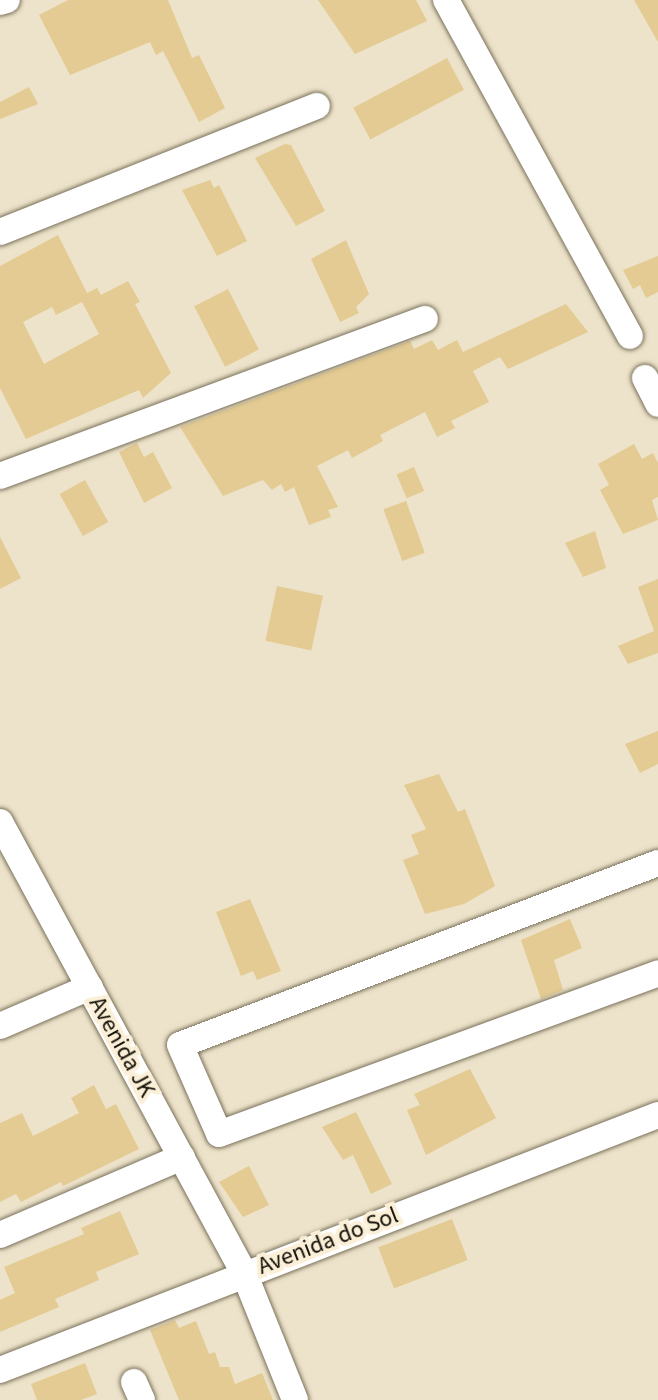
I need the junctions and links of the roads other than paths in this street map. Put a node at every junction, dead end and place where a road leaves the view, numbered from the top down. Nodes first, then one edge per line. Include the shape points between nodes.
1 (7, 0) edge
2 (446, 0) edge
3 (0, 2) edge
4 (317, 106) dead end
5 (0, 232) edge
6 (425, 319) dead end
7 (630, 336) dead end
8 (645, 378) dead end
9 (658, 404) edge
10 (0, 476) edge
11 (0, 822) edge
12 (658, 863) edge
13 (658, 973) edge
14 (90, 987) junction
15 (0, 1026) edge
16 (198, 1094) junction
17 (157, 1112) junction
18 (658, 1115) edge
19 (182, 1157) junction
20 (0, 1235) edge
21 (244, 1273) junction
22 (0, 1370) edge
23 (295, 1400) edge

1 - 3 street
2 - 7 street
4 - 5 street
6 - 10 street
8 - 9 street
11 - 14 street, Avenida JK
12 - 16 street via 180,1045
13 - 16 street via 219,1134
14 - 15 street
14 - 17 street, Avenida JK
16 - 17 street
17 - 19 street, Avenida JK
18 - 21 street, Avenida do Sol
19 - 20 street
19 - 21 street, Avenida JK
21 - 22 street, Avenida do Sol
21 - 23 street, Avenida JK

